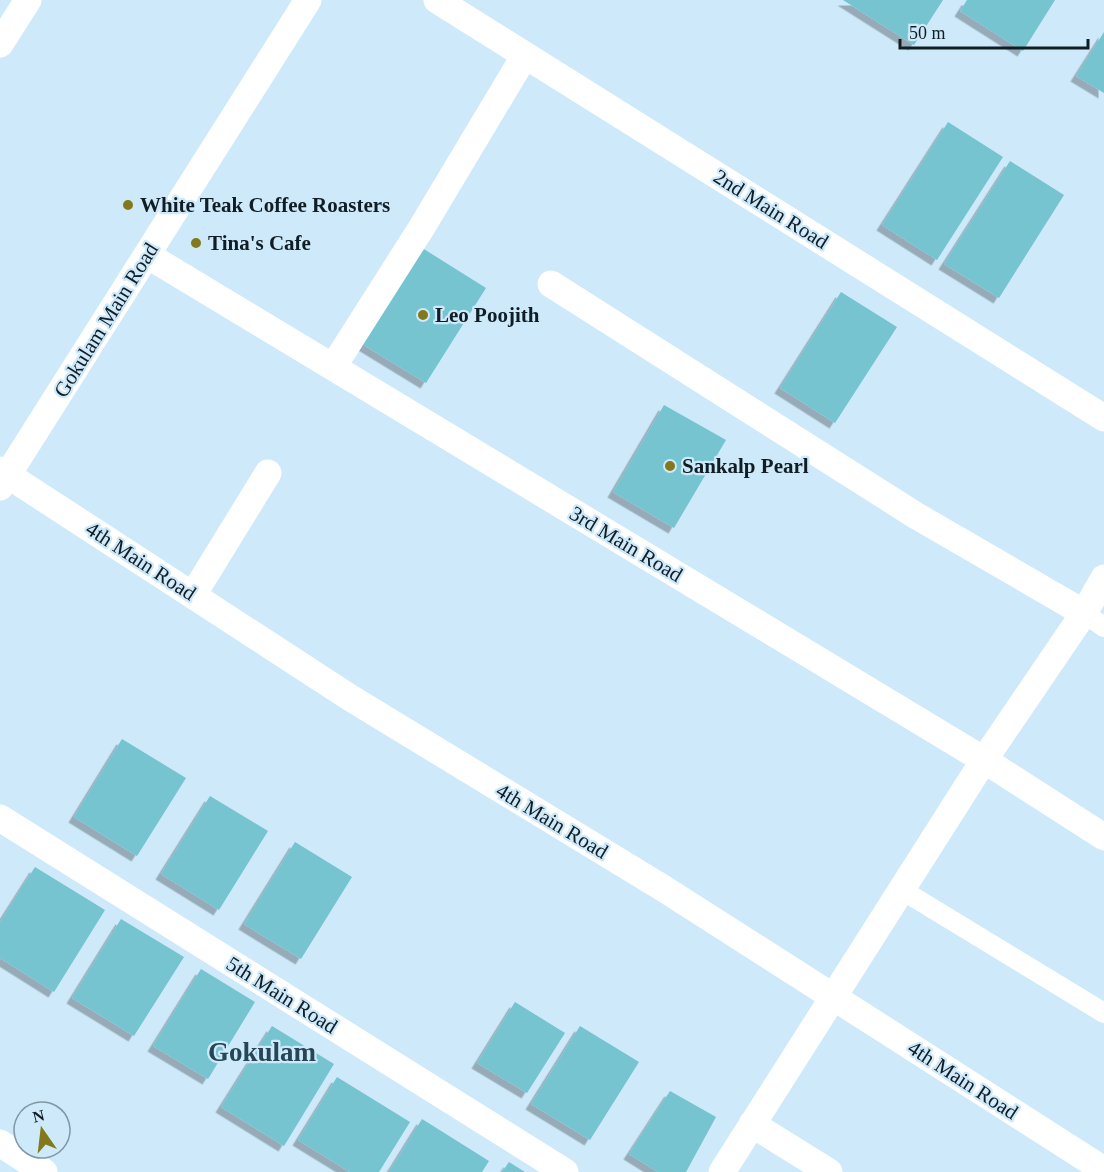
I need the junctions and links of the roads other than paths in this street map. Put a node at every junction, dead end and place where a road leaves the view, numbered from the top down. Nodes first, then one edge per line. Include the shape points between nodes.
1 (28, 0) edge
2 (308, 0) edge
3 (437, 0) edge
4 (0, 44) edge
5 (525, 55) junction
6 (147, 255) junction
7 (550, 284) dead end
8 (333, 367) junction
9 (1104, 418) edge
10 (268, 473) dead end
11 (3, 478) edge
12 (1104, 578) edge
13 (193, 595) junction
14 (1094, 620) edge
15 (984, 760) junction
16 (0, 818) edge
17 (1104, 837) edge
18 (902, 890) junction
19 (834, 997) junction
20 (1104, 1013) edge
21 (752, 1124) junction
22 (0, 1143) edge
23 (1104, 1170) edge
24 (44, 1172) edge
25 (565, 1172) edge
26 (722, 1172) edge
27 (829, 1172) edge

1 - 4 street
2 - 6 street, Gokulam Main Road
3 - 5 street, 2nd Main Road
5 - 8 street
5 - 9 street, 2nd Main Road
6 - 8 street, 3rd Main Road
6 - 11 street, Gokulam Main Road
7 - 14 street via 915,515
8 - 15 street, 3rd Main Road
10 - 13 street
11 - 13 street, 4th Main Road
12 - 14 street
13 - 19 street, 4th Main Road via 349,697
14 - 15 street
15 - 17 street, 3rd Main Road
15 - 18 street
16 - 25 street, 5th Main Road
18 - 19 street
18 - 20 street
19 - 21 street
19 - 23 street, 4th Main Road
21 - 26 street
21 - 27 street
22 - 24 street

